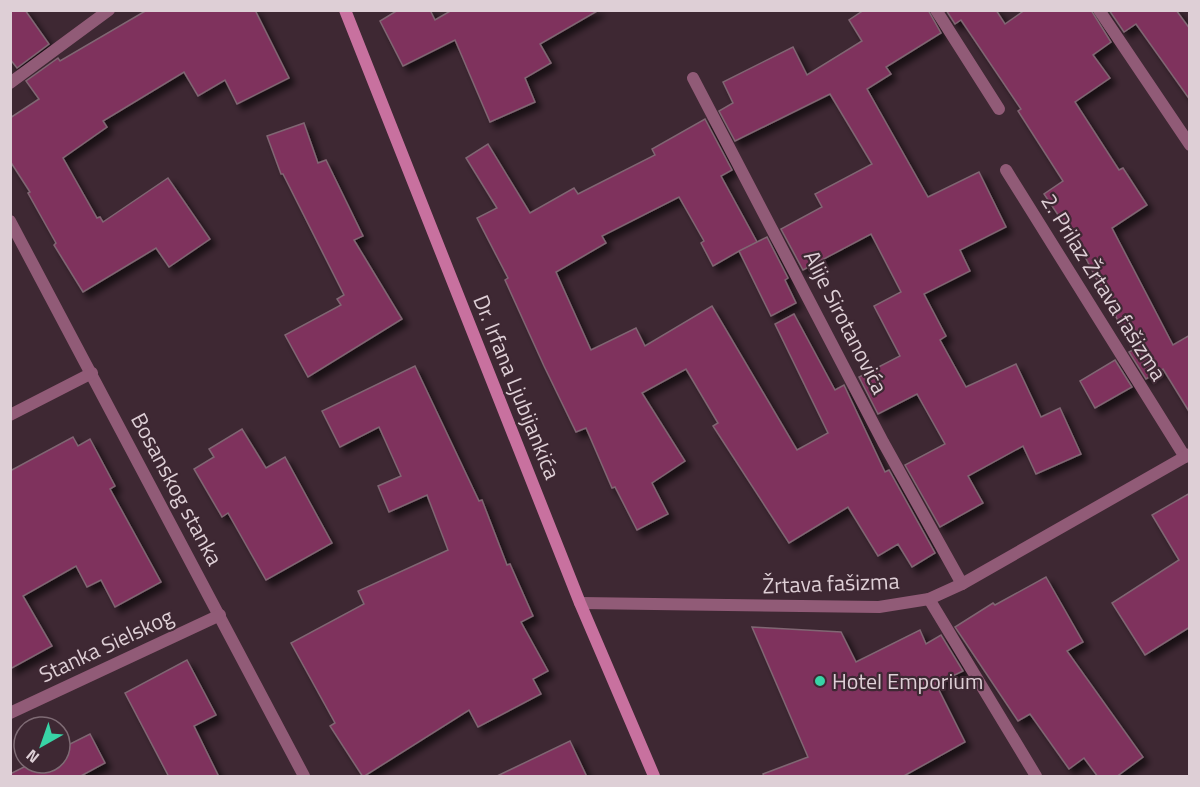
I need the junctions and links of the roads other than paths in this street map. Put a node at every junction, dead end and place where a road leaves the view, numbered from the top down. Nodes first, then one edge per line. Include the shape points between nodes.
1 (110, 10) edge
2 (345, 10) edge
3 (936, 10) edge
4 (1099, 10) edge
5 (693, 78) dead end
6 (10, 83) edge
7 (999, 109) dead end
8 (1190, 145) edge
9 (1006, 170) dead end
10 (10, 221) edge
11 (92, 372) junction
12 (10, 415) edge
13 (1187, 456) edge
14 (963, 585) junction
15 (929, 599) junction
16 (580, 603) junction
17 (220, 615) junction
18 (10, 713) edge
19 (304, 777) edge
20 (654, 777) edge
21 (1036, 777) edge

1 - 6 street
2 - 16 main road, Dr. Irfana Ljubijankića
3 - 7 street
4 - 8 street
5 - 14 street, Alije Sirotanovića via 883,442
9 - 13 street, 2. Prilaz Žrtava fašizma
10 - 11 street, Bosanskog stanka
11 - 12 street
11 - 17 street, Bosanskog stanka
13 - 14 street, Žrtava fašizma
14 - 15 street, Žrtava fašizma
15 - 16 street, Žrtava fašizma via 879,607
15 - 21 street
16 - 20 main road, Dr. Irfana Ljubijankića
17 - 18 street, Stanka Sielskog
17 - 19 street, Bosanskog stanka

